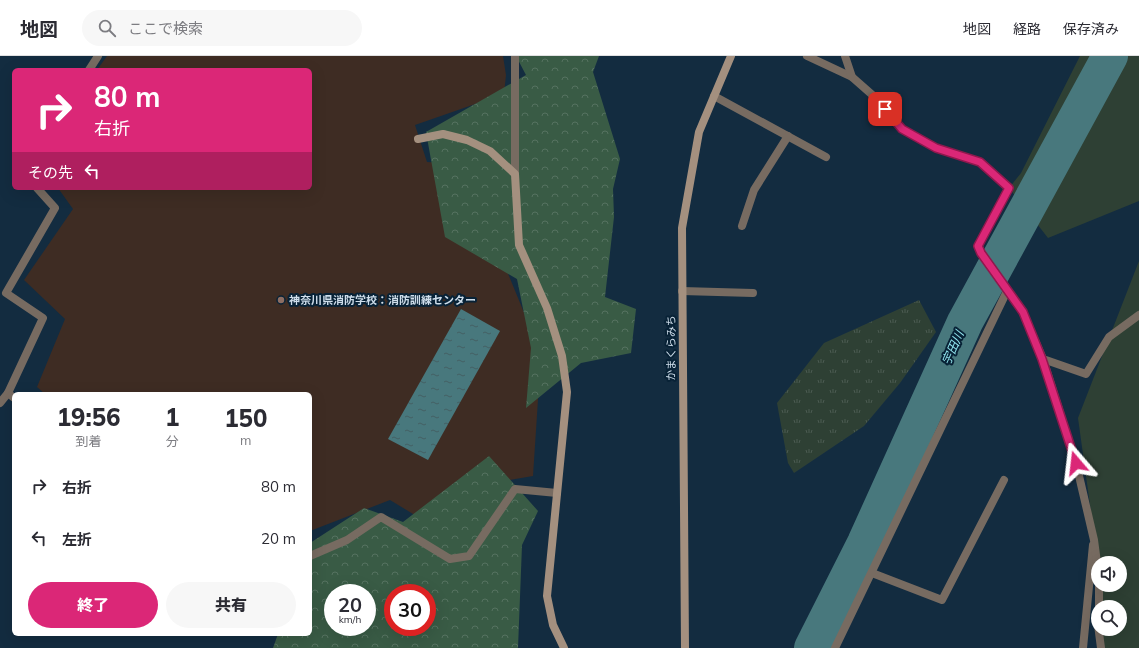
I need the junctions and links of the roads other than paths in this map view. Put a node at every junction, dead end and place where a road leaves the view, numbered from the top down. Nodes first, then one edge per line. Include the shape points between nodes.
1 (98, 56) edge
2 (515, 56) edge
3 (731, 56) edge
4 (807, 56) edge
5 (845, 56) edge
6 (90, 68) edge
7 (852, 77) junction
8 (714, 96) junction
9 (788, 136) junction
10 (418, 139) dead end
11 (826, 157) dead end
12 (515, 174) junction
13 (39, 190) edge
14 (742, 226) dead end
15 (3, 291) edge
16 (682, 291) junction
17 (1007, 291) junction
18 (753, 293) dead end
19 (1139, 315) edge
20 (1042, 359) junction
21 (12, 392) edge
22 (11, 395) edge
23 (0, 403) edge
24 (1004, 480) dead end
25 (557, 493) junction
26 (1094, 540) junction
27 (312, 555) edge
28 (1096, 556) edge
29 (872, 573) junction
30 (1099, 636) edge
31 (564, 648) edge
32 (685, 648) edge
33 (835, 648) edge
34 (1083, 648) edge
35 (1101, 648) edge

1 - 6 street
2 - 12 street
3 - 8 main road, かまくらみち
4 - 7 street
5 - 7 street
7 - 17 street via 876,99 902,129 936,148 980,162 1009,188 978,246
8 - 9 street
8 - 16 main road, かまくらみち via 699,132 682,228
9 - 11 street
9 - 14 street via 754,190
10 - 12 main road via 443,134 467,140 490,151
12 - 25 main road via 519,245 547,308 562,356 567,392
13 - 15 street via 55,208
15 - 21 street via 43,318
16 - 18 street
16 - 32 main road, かまくらみち
17 - 20 street via 1023,312
17 - 29 street
19 - 20 street via 1109,337 1086,374
20 - 26 street via 1076,463
22 - 23 street
24 - 29 street via 942,600
25 - 27 street via 515,489 469,556 450,559 381,517 347,540
25 - 31 main road via 547,596 553,625
26 - 28 street
26 - 34 street
29 - 33 street
30 - 35 street

